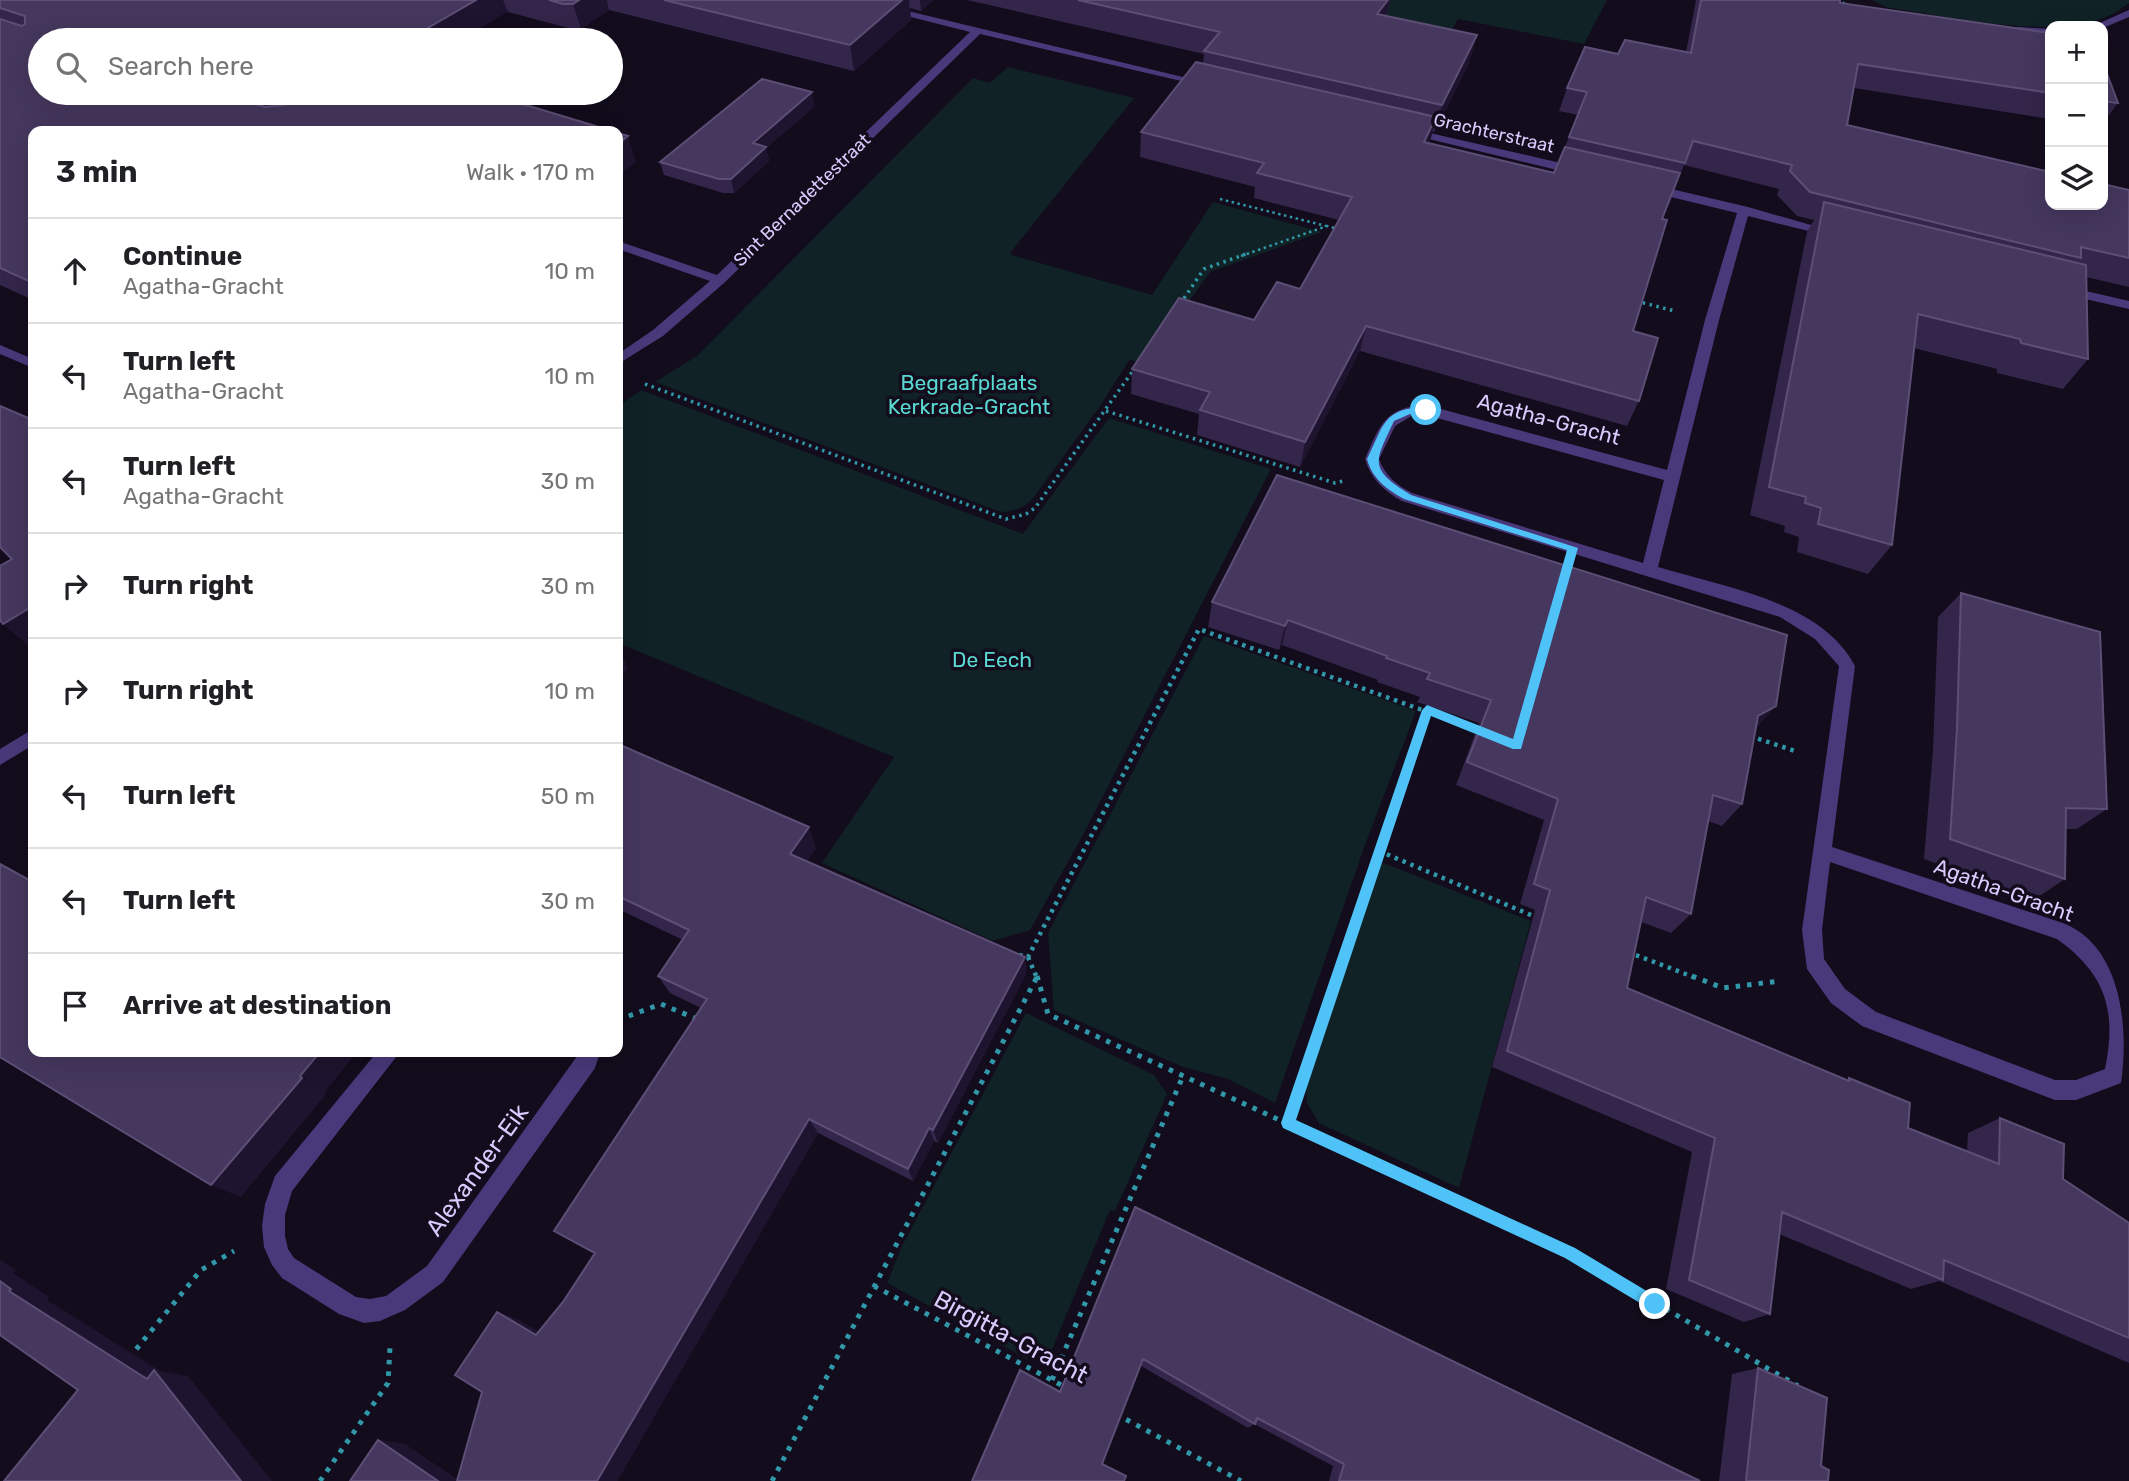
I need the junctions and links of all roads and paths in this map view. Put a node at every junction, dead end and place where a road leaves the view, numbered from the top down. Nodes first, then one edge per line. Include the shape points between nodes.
1 (849, 0) edge
2 (1837, 0) edge
3 (1860, 10) edge
4 (2129, 13) edge
5 (2108, 22) edge
6 (978, 30) junction
7 (2012, 30) edge
8 (2045, 32) edge
9 (1220, 87) edge
10 (1394, 128) edge
11 (1596, 176) edge
12 (1636, 185) edge
13 (1220, 199) dead end
14 (1744, 210) junction
15 (1327, 226) junction
16 (1340, 229) edge
17 (1851, 237) edge
18 (623, 247) edge
19 (719, 280) junction
20 (2050, 287) edge
21 (1632, 300) edge
22 (2129, 306) edge
23 (1174, 312) edge
24 (1712, 320) junction
25 (0, 349) edge
26 (623, 357) edge
27 (28, 362) edge
28 (1137, 366) edge
29 (639, 382) dead end
30 (1106, 411) junction
31 (1378, 474) junction
32 (1673, 477) junction
33 (1649, 571) junction
34 (1427, 710) junction
35 (1744, 734) edge
36 (1491, 736) edge
37 (28, 741) edge
38 (0, 758) edge
39 (1834, 764) junction
40 (1379, 851) junction
41 (1821, 851) junction
42 (1543, 920) edge
43 (1620, 949) edge
44 (1009, 954) edge
45 (1028, 957) junction
46 (1823, 975) junction
47 (1037, 977) junction
48 (623, 1018) edge
49 (699, 1020) edge
50 (386, 1057) edge
51 (589, 1057) edge
52 (1183, 1076) junction
53 (1288, 1123) junction
54 (273, 1230) junction
55 (874, 1286) junction
56 (392, 1304) junction
57 (123, 1365) edge
58 (1052, 1380) junction
59 (1805, 1390) edge
60 (1076, 1393) edge
61 (1111, 1412) edge
62 (320, 1481) edge
63 (772, 1481) edge
64 (1241, 1481) edge

1 - 6 street
2 - 3 path
4 - 5 street
6 - 9 street
6 - 19 street, Sint Bernadettestraat
7 - 8 street
10 - 11 street, Grachterstraat
12 - 14 street
13 - 15 path
14 - 17 street
14 - 24 street
15 - 16 path
15 - 23 path via 1204,269
18 - 19 street
19 - 26 street, Sint Bernadettestraat
20 - 22 street
21 - 24 path
24 - 32 street
25 - 27 street
28 - 30 path
29 - 30 path via 1006,519 1035,508
30 - 31 path via 1335,483
31 - 32 street, Agatha-Gracht via 1372,459 1391,419 1418,410
31 - 33 street, Agatha-Gracht via 1408,497
32 - 33 street
33 - 39 street, Agatha-Gracht via 1785,612 1833,645 1847,666
34 - 36 path
34 - 40 path
34 - 45 path via 1199,629
35 - 39 path
37 - 38 street
39 - 41 street, Agatha-Gracht
40 - 42 path
40 - 53 path
41 - 46 street, Agatha-Gracht via 1812,930 1814,962
41 - 46 street, Agatha-Gracht via 2077,940 2115,984 2122,1004 2121,1057 2114,1076 2076,1090 2054,1090 1869,1019 1838,996
43 - 46 path via 1723,988
44 - 45 path
45 - 47 path
47 - 52 path via 1048,1014
47 - 55 path
48 - 49 path via 661,1004
50 - 54 street, Alexander-Eik via 283,1184 274,1208
51 - 56 street, Alexander-Eik via 435,1274
52 - 53 path
52 - 58 path
53 - 59 path via 1570,1253
54 - 56 street, Alexander-Eik via 277,1251 287,1268 357,1311
54 - 57 path via 201,1270
55 - 58 path, Birgitta-Gracht
55 - 63 path
56 - 62 path via 388,1383
58 - 60 path, Birgitta-Gracht
61 - 64 path

